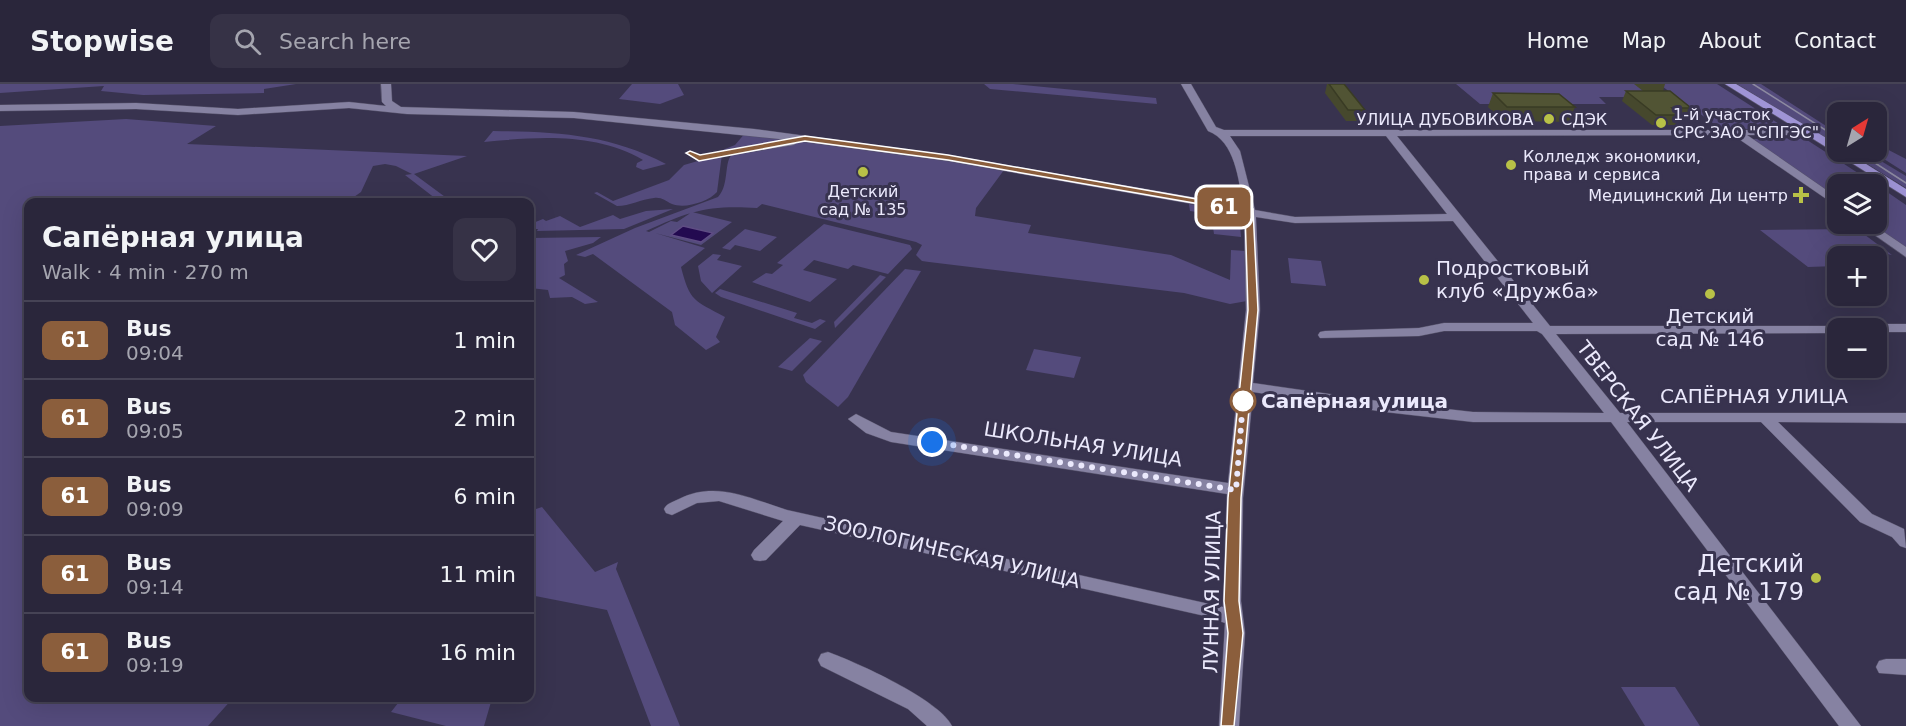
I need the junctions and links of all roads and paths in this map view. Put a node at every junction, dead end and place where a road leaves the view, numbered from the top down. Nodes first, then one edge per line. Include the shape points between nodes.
1 (386, 84) edge
2 (1186, 84) edge
3 (1730, 84) edge
4 (0, 108) edge
5 (398, 110) junction
6 (1810, 132) junction
7 (1224, 133) junction
8 (1737, 133) junction
9 (1390, 134) junction
10 (805, 138) junction
11 (1827, 143) edge
12 (731, 152) dead end
13 (1856, 162) edge
14 (1906, 194) edge
15 (1827, 196) edge
16 (1250, 212) junction
17 (1455, 217) junction
18 (1879, 234) edge
19 (1906, 253) edge
20 (1542, 328) junction
21 (1827, 328) edge
22 (1887, 328) edge
23 (1906, 328) edge
24 (1325, 335) dead end
25 (1245, 386) junction
26 (1614, 417) junction
27 (1765, 417) junction
28 (1906, 418) edge
29 (856, 419) dead end
30 (1236, 490) junction
31 (672, 509) dead end
32 (797, 518) junction
33 (1906, 542) edge
34 (760, 555) dead end
35 (1233, 618) junction
36 (828, 660) dead end
37 (1906, 666) edge
38 (1886, 667) dead end
39 (942, 726) edge
40 (1229, 726) edge
41 (1851, 726) edge

1 - 5 street via 387,102
2 - 7 street, ЛУННАЯ УЛИЦА via 1212,129
3 - 6 main road
4 - 5 street via 136,106 238,112 350,105
5 - 10 street via 574,115
6 - 8 street, УЛИЦА ДУБОВИКОВА
6 - 11 main road
7 - 9 street, УЛИЦА ДУБОВИКОВА
7 - 16 street, ЛУННАЯ УЛИЦА via 1235,152
8 - 9 street, УЛИЦА ДУБОВИКОВА
8 - 15 street
9 - 17 street, ТВЕРСКАЯ УЛИЦА
10 - 12 street
10 - 16 street via 948,158
13 - 14 main road
16 - 17 street via 1295,220
16 - 25 street, ЛУННАЯ УЛИЦА via 1253,310
17 - 20 street, ТВЕРСКАЯ УЛИЦА
18 - 19 street
20 - 21 street
20 - 24 street via 1444,327 1419,332
20 - 26 street, ТВЕРСКАЯ УЛИЦА
22 - 23 street
25 - 26 street, САПЁРНАЯ УЛИЦА via 1473,417
25 - 30 street, ЛУННАЯ УЛИЦА
26 - 27 street, САПЁРНАЯ УЛИЦА
26 - 41 street, ТВЕРСКАЯ УЛИЦА
27 - 28 street, САПЁРНАЯ УЛИЦА
27 - 33 street via 1866,518 1898,533
29 - 30 street, ШКОЛЬНАЯ УЛИЦА via 888,437
30 - 35 street, ЛУННАЯ УЛИЦА
31 - 32 street, ЗООЛОГИЧЕСКАЯ УЛИЦА via 694,498 720,495
32 - 34 street
32 - 35 street, ЗООЛОГИЧЕСКАЯ УЛИЦА via 902,539
35 - 40 street, ЛУННАЯ УЛИЦА
36 - 39 street via 915,703
37 - 38 street

